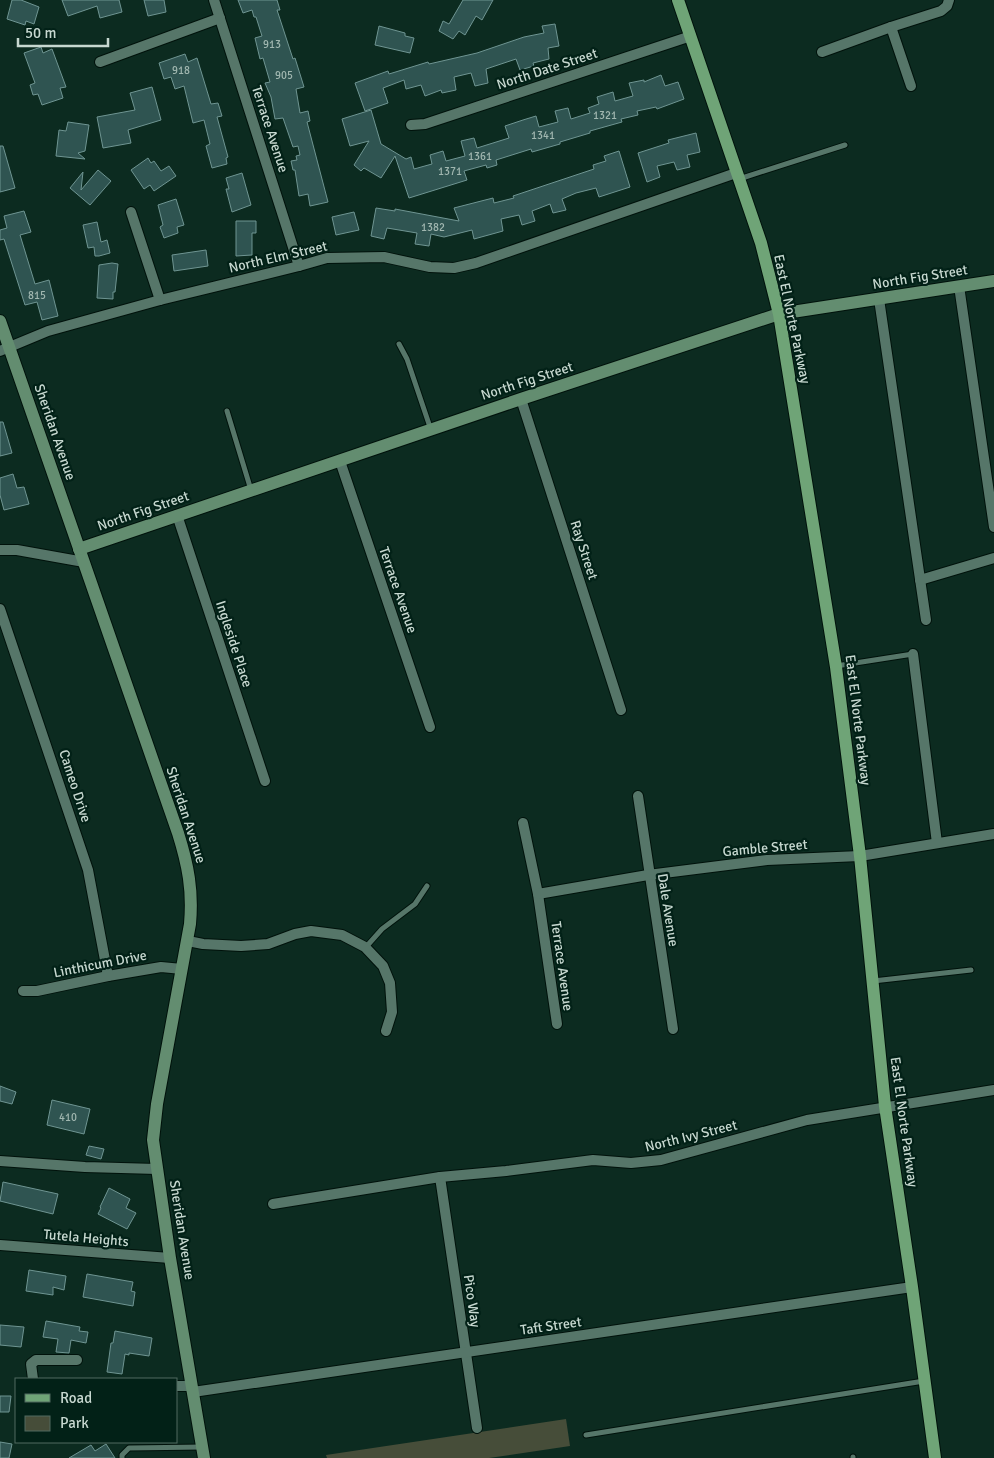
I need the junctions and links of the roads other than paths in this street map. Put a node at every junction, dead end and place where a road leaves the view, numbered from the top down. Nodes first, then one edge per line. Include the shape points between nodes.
1 (214, 0) edge
2 (678, 0) edge
3 (948, 3) edge
4 (220, 18) junction
5 (891, 27) junction
6 (691, 36) junction
7 (822, 52) dead end
8 (100, 62) dead end
9 (911, 86) dead end
10 (411, 124) dead end
11 (845, 145) dead end
12 (737, 176) junction
13 (131, 212) dead end
14 (299, 266) junction
15 (994, 281) edge
16 (959, 286) junction
17 (879, 299) junction
18 (160, 300) junction
19 (779, 314) junction
20 (0, 321) edge
21 (399, 344) dead end
22 (5, 349) edge
23 (521, 399) junction
24 (227, 412) dead end
25 (431, 430) junction
26 (340, 461) junction
27 (251, 491) junction
28 (177, 516) junction
29 (994, 526) edge
30 (79, 549) junction
31 (0, 550) edge
32 (994, 558) edge
33 (84, 562) junction
34 (920, 580) junction
35 (0, 609) edge
36 (926, 620) dead end
37 (913, 654) joint
38 (836, 666) junction
39 (621, 710) dead end
40 (430, 727) dead end
41 (265, 781) dead end
42 (638, 796) dead end
43 (523, 823) dead end
44 (994, 834) edge
45 (937, 843) junction
46 (860, 856) junction
47 (648, 875) junction
48 (427, 886) dead end
49 (538, 894) junction
50 (188, 942) junction
51 (365, 948) junction
52 (182, 969) junction
53 (971, 970) dead end
54 (108, 976) junction
55 (872, 981) junction
56 (24, 991) dead end
57 (557, 1024) dead end
58 (673, 1029) dead end
59 (386, 1032) dead end
60 (994, 1090) edge
61 (885, 1106) junction
62 (0, 1161) edge
63 (157, 1169) junction
64 (440, 1177) junction
65 (273, 1204) dead end
66 (0, 1245) edge
67 (170, 1258) junction
68 (912, 1287) junction
69 (466, 1353) junction
70 (77, 1360) dead end
71 (34, 1378) edge
72 (924, 1381) junction
73 (178, 1386) edge
74 (192, 1389) junction
75 (477, 1428) dead end
76 (586, 1435) dead end
77 (203, 1452) edge
78 (122, 1458) edge
79 (935, 1458) edge

1 - 4 street, Terrace Avenue
2 - 6 main road, East El Norte Parkway
3 - 5 street via 940,11
4 - 8 street
4 - 14 street, Terrace Avenue
5 - 7 street
5 - 9 street
6 - 10 street, North Date Street via 425,124
6 - 12 main road, East El Norte Parkway
11 - 12 lane
12 - 14 street, North Elm Street via 454,268 430,267 384,257 327,258
12 - 19 main road, East El Norte Parkway via 761,243
13 - 18 street
14 - 18 street, North Elm Street
15 - 16 street, North Fig Street
16 - 17 street, North Fig Street
16 - 29 street
17 - 19 street, North Fig Street
17 - 34 street
18 - 22 street, North Elm Street via 48,331
19 - 23 street, North Fig Street
19 - 38 main road, East El Norte Parkway
20 - 22 street, Sheridan Avenue
21 - 25 lane
22 - 30 street, Sheridan Avenue
23 - 25 street, North Fig Street
23 - 39 street, Ray Street
24 - 27 lane
25 - 26 street, North Fig Street
26 - 27 street, North Fig Street
26 - 40 street, Terrace Avenue
27 - 28 street, North Fig Street
28 - 30 street, North Fig Street
28 - 41 street, Ingleside Place
30 - 33 street, Sheridan Avenue
31 - 33 street
32 - 34 street
33 - 50 street, Sheridan Avenue via 185,855 192,897
34 - 36 street
35 - 54 street, Cameo Drive via 88,870
37 - 38 lane
37 - 45 street
38 - 46 main road, East El Norte Parkway
42 - 47 street, Dale Avenue
43 - 49 street, Terrace Avenue
44 - 45 street, Gamble Street
45 - 46 street, Gamble Street
46 - 47 street, Gamble Street via 767,860
46 - 55 main road, East El Norte Parkway
47 - 49 street, Gamble Street
47 - 58 street, Dale Avenue
48 - 51 lane via 415,904 382,929
49 - 57 street, Terrace Avenue
50 - 51 street via 241,946 268,944 311,931 342,934
50 - 52 street, Sheridan Avenue
51 - 59 street via 383,966 390,983 392,1012
52 - 54 street, Linthicum Drive via 161,967
52 - 63 street, Sheridan Avenue via 155,1117 153,1140
53 - 55 lane
54 - 56 street, Linthicum Drive
55 - 61 main road, East El Norte Parkway
60 - 61 street, North Ivy Street
61 - 64 street, North Ivy Street via 807,1120 662,1160 593,1160
61 - 68 main road, East El Norte Parkway
62 - 63 street
63 - 67 street, Sheridan Avenue
64 - 65 street, North Ivy Street
64 - 69 street, Pico Way
66 - 67 street, Tutela Heights
67 - 74 street, Sheridan Avenue
68 - 69 street, Taft Street
68 - 72 main road, East El Norte Parkway
69 - 74 street, Taft Street
69 - 75 street, Pico Way
70 - 71 street via 36,1360 31,1364
72 - 76 lane
72 - 79 main road, East El Norte Parkway
73 - 74 street, Taft Street
74 - 77 street, Sheridan Avenue
77 - 78 lane via 129,1448

